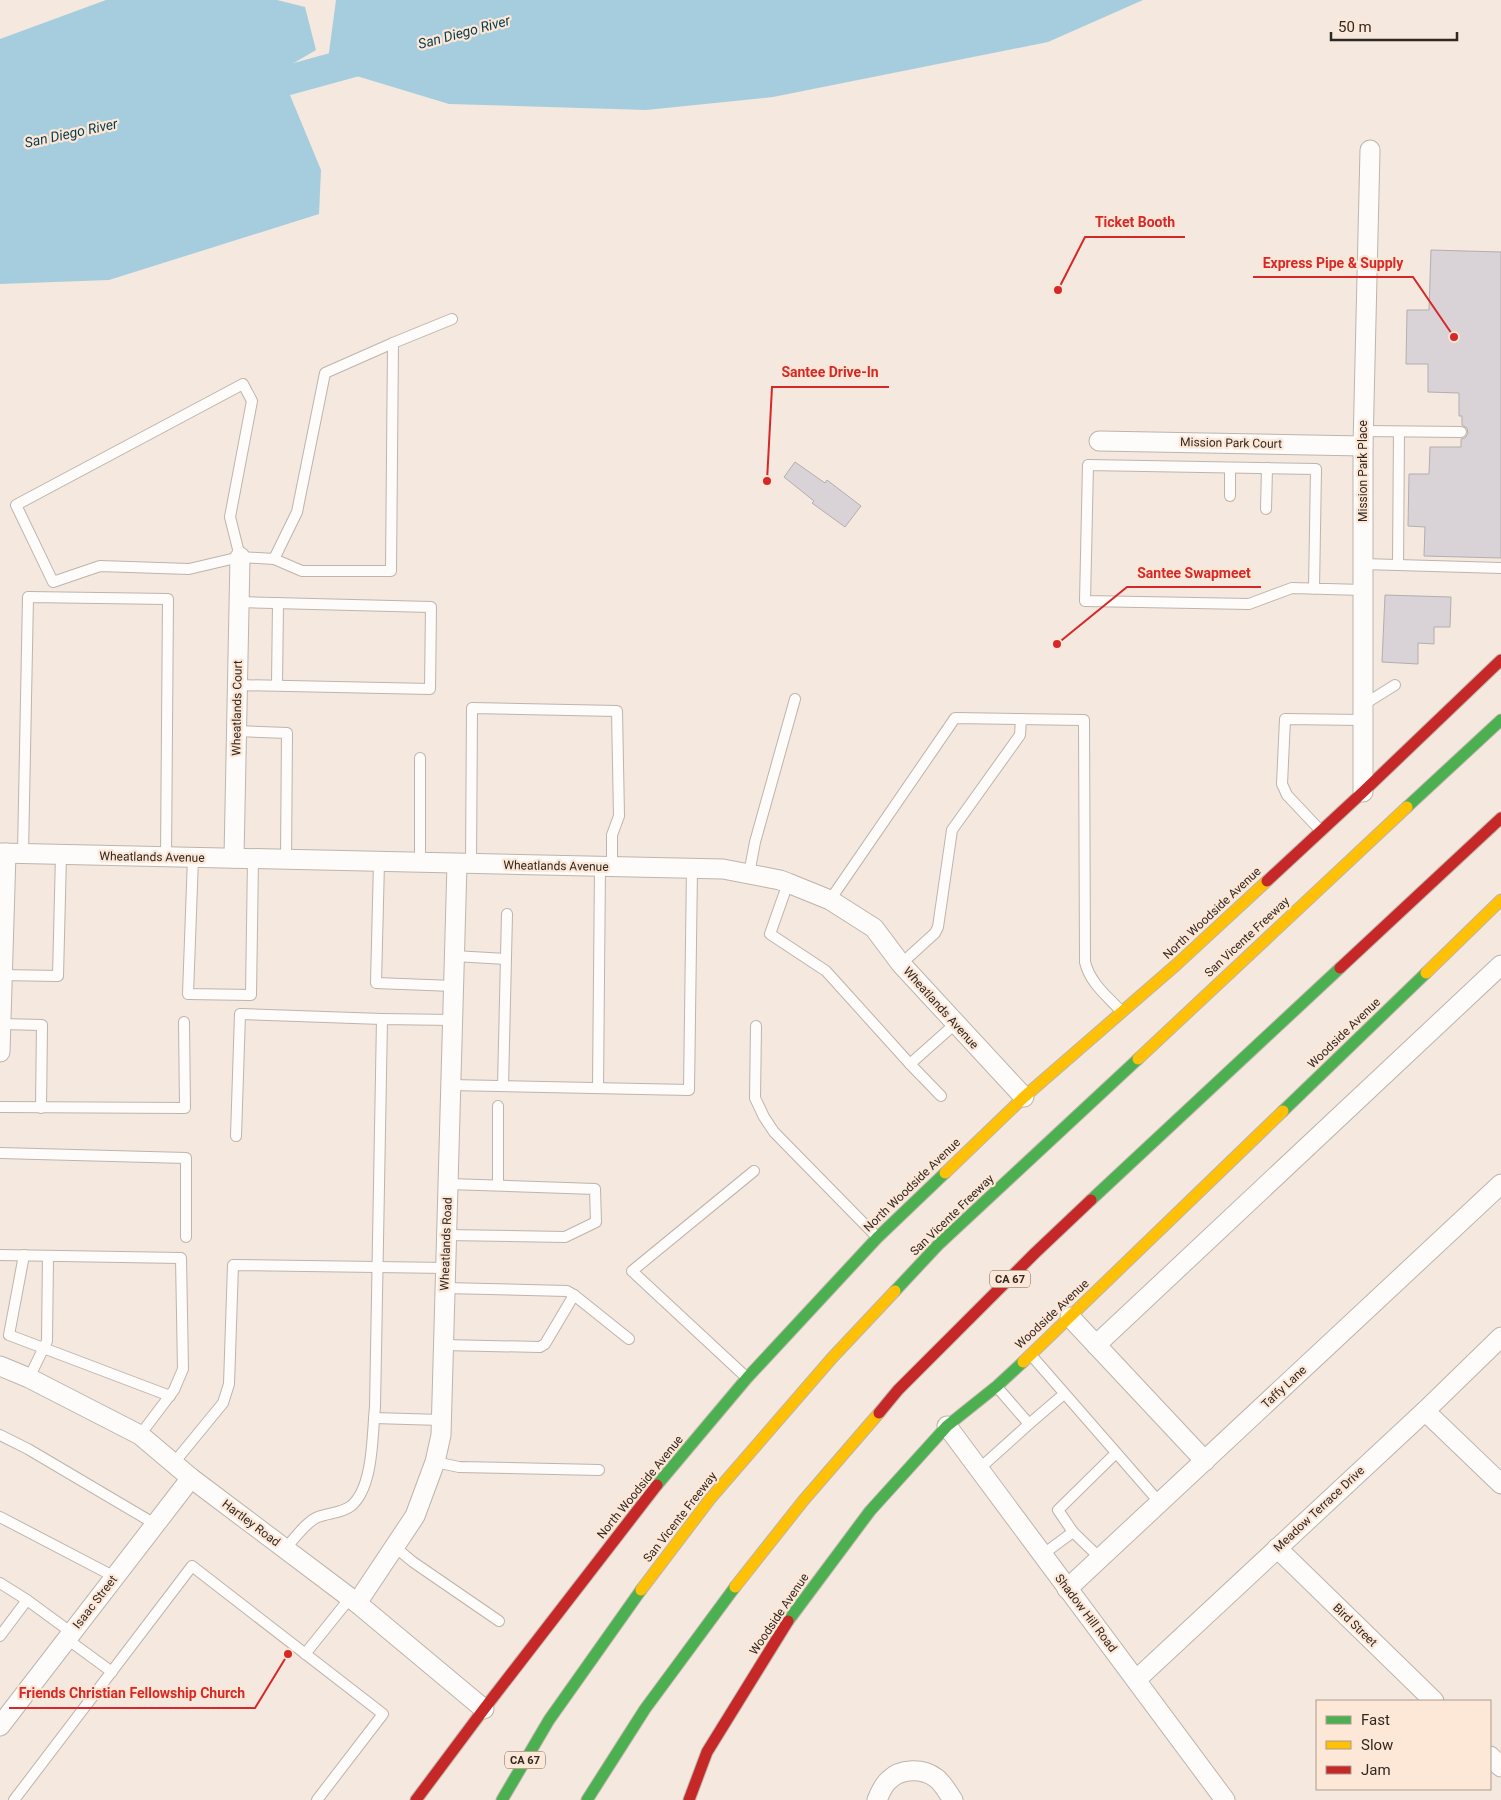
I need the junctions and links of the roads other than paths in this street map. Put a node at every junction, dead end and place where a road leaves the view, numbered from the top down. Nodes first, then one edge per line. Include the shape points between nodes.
1 (1370, 150) dead end
2 (452, 319) dead end
3 (393, 343) junction
4 (1399, 432) junction
5 (1461, 432) dead end
6 (1363, 439) junction
7 (1099, 441) dead end
8 (1230, 468) junction
9 (1267, 468) junction
10 (1230, 496) dead end
11 (1266, 509) dead end
12 (240, 557) junction
13 (274, 558) junction
14 (1363, 564) junction
15 (1398, 565) junction
16 (1501, 568) edge
17 (1314, 589) junction
18 (1363, 590) junction
19 (239, 602) junction
20 (278, 603) junction
21 (1501, 660) edge
22 (237, 685) junction
23 (1395, 685) dead end
24 (277, 686) junction
25 (795, 699) dead end
26 (1363, 713) junction
27 (1021, 719) junction
28 (1501, 720) edge
29 (236, 731) junction
30 (420, 758) dead end
31 (1363, 792) junction
32 (1501, 818) edge
33 (1321, 831) junction
34 (10, 853) edge
35 (61, 854) junction
36 (166, 857) junction
37 (193, 858) junction
38 (234, 858) junction
39 (253, 859) junction
40 (286, 860) junction
41 (378, 862) junction
42 (420, 863) junction
43 (464, 864) junction
44 (606, 867) junction
45 (692, 869) junction
46 (749, 874) junction
47 (788, 883) junction
48 (830, 900) junction
49 (1501, 900) edge
50 (508, 914) dead end
51 (454, 956) junction
52 (506, 959) junction
53 (901, 964) junction
54 (1501, 965) edge
55 (1, 983) edge
56 (453, 986) junction
57 (1122, 1012) junction
58 (382, 1019) junction
59 (452, 1020) junction
60 (184, 1022) dead end
61 (1, 1024) edge
62 (955, 1024) junction
63 (756, 1026) dead end
64 (0, 1046) edge
65 (0, 1052) edge
66 (910, 1064) junction
67 (451, 1085) junction
68 (503, 1086) junction
69 (598, 1088) junction
70 (941, 1096) dead end
71 (1024, 1097) junction
72 (498, 1106) dead end
73 (0, 1107) edge
74 (41, 1108) junction
75 (236, 1136) dead end
76 (0, 1154) edge
77 (754, 1171) dead end
78 (448, 1184) junction
79 (1501, 1184) edge
80 (498, 1186) junction
81 (446, 1235) junction
82 (186, 1237) dead end
83 (877, 1238) junction
84 (0, 1254) edge
85 (24, 1255) junction
86 (48, 1256) junction
87 (377, 1267) junction
88 (446, 1268) junction
89 (445, 1288) junction
90 (574, 1295) junction
91 (1070, 1317) junction
92 (1501, 1337) edge
93 (629, 1339) dead end
94 (443, 1345) junction
95 (1096, 1345) junction
96 (43, 1349) junction
97 (1030, 1354) junction
98 (0, 1366) edge
99 (29, 1378) junction
100 (747, 1378) junction
101 (996, 1386) junction
102 (1064, 1394) junction
103 (170, 1396) junction
104 (1425, 1411) junction
105 (374, 1418) junction
106 (441, 1420) junction
107 (1029, 1424) junction
108 (947, 1426) junction
109 (0, 1435) edge
110 (140, 1435) junction
111 (1116, 1453) junction
112 (435, 1462) junction
113 (1205, 1462) junction
114 (173, 1464) junction
115 (979, 1469) junction
116 (599, 1470) dead end
117 (191, 1478) junction
118 (1501, 1484) edge
119 (1160, 1503) junction
120 (0, 1517) edge
121 (155, 1524) junction
122 (1074, 1532) junction
123 (395, 1547) junction
124 (1277, 1548) junction
125 (285, 1549) junction
126 (1042, 1555) junction
127 (1101, 1559) junction
128 (115, 1577) junction
129 (0, 1583) edge
130 (1067, 1589) junction
131 (27, 1600) junction
132 (354, 1600) junction
133 (499, 1621) dead end
134 (0, 1636) edge
135 (69, 1636) junction
136 (305, 1654) junction
137 (112, 1672) junction
138 (1136, 1680) junction
139 (1433, 1700) edge
140 (484, 1708) junction
141 (549, 1720) junction
142 (0, 1726) edge
143 (1491, 1757) edge
144 (1501, 1767) edge
145 (506, 1771) dead end
146 (14, 1800) edge
147 (316, 1800) edge
148 (416, 1800) edge
149 (502, 1800) edge
150 (587, 1800) edge
151 (689, 1800) edge
152 (877, 1800) edge
153 (952, 1800) edge
154 (1225, 1800) edge

1 - 6 street, Mission Park Place
2 - 3 lane
3 - 13 lane via 325,373 297,512
3 - 13 lane via 391,571 302,571
4 - 5 lane
4 - 6 lane
4 - 15 lane
6 - 7 street, Mission Park Court
6 - 14 street, Mission Park Place
8 - 9 lane
8 - 10 lane
8 - 17 lane via 1088,465 1085,601 1249,604 1292,588
9 - 11 lane
9 - 17 lane via 1316,469
12 - 12 lane via 230,517 252,401 243,384 16,505 53,582 100,566 189,569
12 - 13 lane
12 - 19 street, Wheatlands Court
14 - 15 lane
14 - 18 street, Mission Park Place
15 - 16 lane
17 - 18 lane
18 - 26 street, Mission Park Place
19 - 20 lane
19 - 22 street, Wheatlands Court
20 - 24 lane
20 - 24 lane via 431,607 430,689
21 - 31 main road, North Woodside Avenue
22 - 24 lane
22 - 29 street, Wheatlands Court
23 - 26 lane
25 - 46 lane
26 - 31 street, Mission Park Place
26 - 33 lane via 1285,719 1282,784 1287,795
27 - 48 lane via 955,718
27 - 53 lane via 1020,735 952,830 935,933
27 - 57 lane via 1084,720 1085,962 1094,983
28 - 141 main road, San Vicente Freeway / CA 67 via 938,1244 832,1358 710,1499 636,1596
29 - 38 street, Wheatlands Court
29 - 40 lane via 287,733
30 - 42 lane
31 - 33 main road, North Woodside Avenue
32 - 150 main road, CA 67 via 1035,1253 898,1390 724,1600 645,1709
33 - 57 main road, North Woodside Avenue
34 - 35 street, Wheatlands Avenue
34 - 36 lane via 28,596 168,598
34 - 55 street
35 - 36 street, Wheatlands Avenue
35 - 55 lane via 58,976
36 - 37 street, Wheatlands Avenue
37 - 38 street, Wheatlands Avenue
37 - 39 lane via 188,994 251,995
38 - 39 street, Wheatlands Avenue
39 - 40 street, Wheatlands Avenue
40 - 41 street, Wheatlands Avenue
41 - 42 street, Wheatlands Avenue
41 - 56 lane via 376,983
42 - 43 street, Wheatlands Avenue
43 - 44 street, Wheatlands Avenue
43 - 44 lane via 472,708 617,711 619,816
43 - 51 street, Wheatlands Road
44 - 45 street, Wheatlands Avenue
44 - 69 lane
45 - 46 street, Wheatlands Avenue via 723,869
45 - 69 lane via 689,1090
46 - 47 street, Wheatlands Avenue
47 - 48 street, Wheatlands Avenue
47 - 66 lane via 770,934 826,971
48 - 53 street, Wheatlands Avenue via 874,928
49 - 91 main road, Woodside Avenue
50 - 52 lane
51 - 52 lane
51 - 56 street, Wheatlands Road
52 - 68 lane
53 - 62 street, Wheatlands Avenue
54 - 95 street
55 - 61 street
56 - 59 street, Wheatlands Road
57 - 71 main road, North Woodside Avenue
58 - 59 lane
58 - 75 lane via 240,1014
58 - 87 lane
59 - 67 street, Wheatlands Road
60 - 74 lane via 185,1108
61 - 64 street
61 - 74 lane via 42,1025
62 - 66 lane
62 - 71 street, Wheatlands Avenue
63 - 83 lane via 755,1098 764,1117 774,1132
64 - 65 street
66 - 70 lane
67 - 68 lane
67 - 78 street, Wheatlands Road
68 - 69 lane
71 - 83 main road, North Woodside Avenue
72 - 80 lane
73 - 74 lane
76 - 82 lane via 186,1158
77 - 100 lane via 632,1271
78 - 80 lane
78 - 81 street, Wheatlands Road
79 - 113 street, Taffy Lane
80 - 81 lane via 595,1188 596,1222 566,1237
81 - 88 street, Wheatlands Road
83 - 100 main road, North Woodside Avenue
84 - 85 lane
85 - 86 lane
85 - 96 lane via 9,1335
86 - 96 lane via 47,1341
86 - 103 lane via 181,1258 183,1370
87 - 88 lane
87 - 105 lane
87 - 114 lane via 233,1264 226,1397
88 - 89 street, Wheatlands Road
89 - 90 lane via 567,1291
89 - 94 street, Wheatlands Road
90 - 93 lane
90 - 94 lane via 546,1344 540,1347
91 - 95 street
91 - 97 main road, Woodside Avenue
92 - 104 street, Meadow Terrace Drive
94 - 106 street, Wheatlands Road
95 - 113 street
96 - 99 lane
96 - 103 lane
97 - 101 main road, Woodside Avenue
97 - 102 lane
98 - 99 street, Hartley Road
99 - 110 street, Hartley Road
100 - 140 main road, North Woodside Avenue via 646,1500
101 - 107 lane
101 - 108 main road, Woodside Avenue
102 - 107 lane
102 - 111 lane
103 - 110 lane
104 - 118 street
104 - 124 street, Meadow Terrace Drive
105 - 106 lane
105 - 125 lane via 369,1470 361,1492 351,1506 316,1517
106 - 112 street, Wheatlands Road
107 - 115 lane
108 - 115 street, Shadow Hill Road
108 - 151 main road, Woodside Avenue via 870,1511 783,1628 706,1752
109 - 121 lane
110 - 114 street, Hartley Road
111 - 119 lane
111 - 122 lane via 1058,1510
112 - 116 lane via 459,1467
112 - 123 street, Wheatlands Road via 415,1516
113 - 119 street, Taffy Lane
114 - 117 street, Hartley Road
115 - 126 street, Shadow Hill Road
117 - 121 street, Isaac Street
117 - 125 street, Hartley Road
119 - 127 street, Taffy Lane
120 - 128 lane
121 - 128 street, Isaac Street
122 - 126 lane
122 - 127 lane
123 - 132 street, Wheatlands Road
123 - 133 lane
124 - 138 street, Meadow Terrace Drive
124 - 139 street, Bird Street
125 - 132 street, Hartley Road
126 - 130 street, Shadow Hill Road
127 - 130 street, Taffy Lane
128 - 135 street, Isaac Street
129 - 131 lane
130 - 138 street, Shadow Hill Road
131 - 134 lane
131 - 135 lane
132 - 136 lane
132 - 140 street, Hartley Road
135 - 137 lane
135 - 142 street, Isaac Street
136 - 137 lane via 192,1566
136 - 147 lane via 383,1714
137 - 146 lane
138 - 154 street, Shadow Hill Road
140 - 148 main road, North Woodside Avenue
141 - 145 main road
141 - 149 main road, San Vicente Freeway / CA 67
143 - 144 street
152 - 153 street via 890,1779 904,1771 923,1771 937,1779

